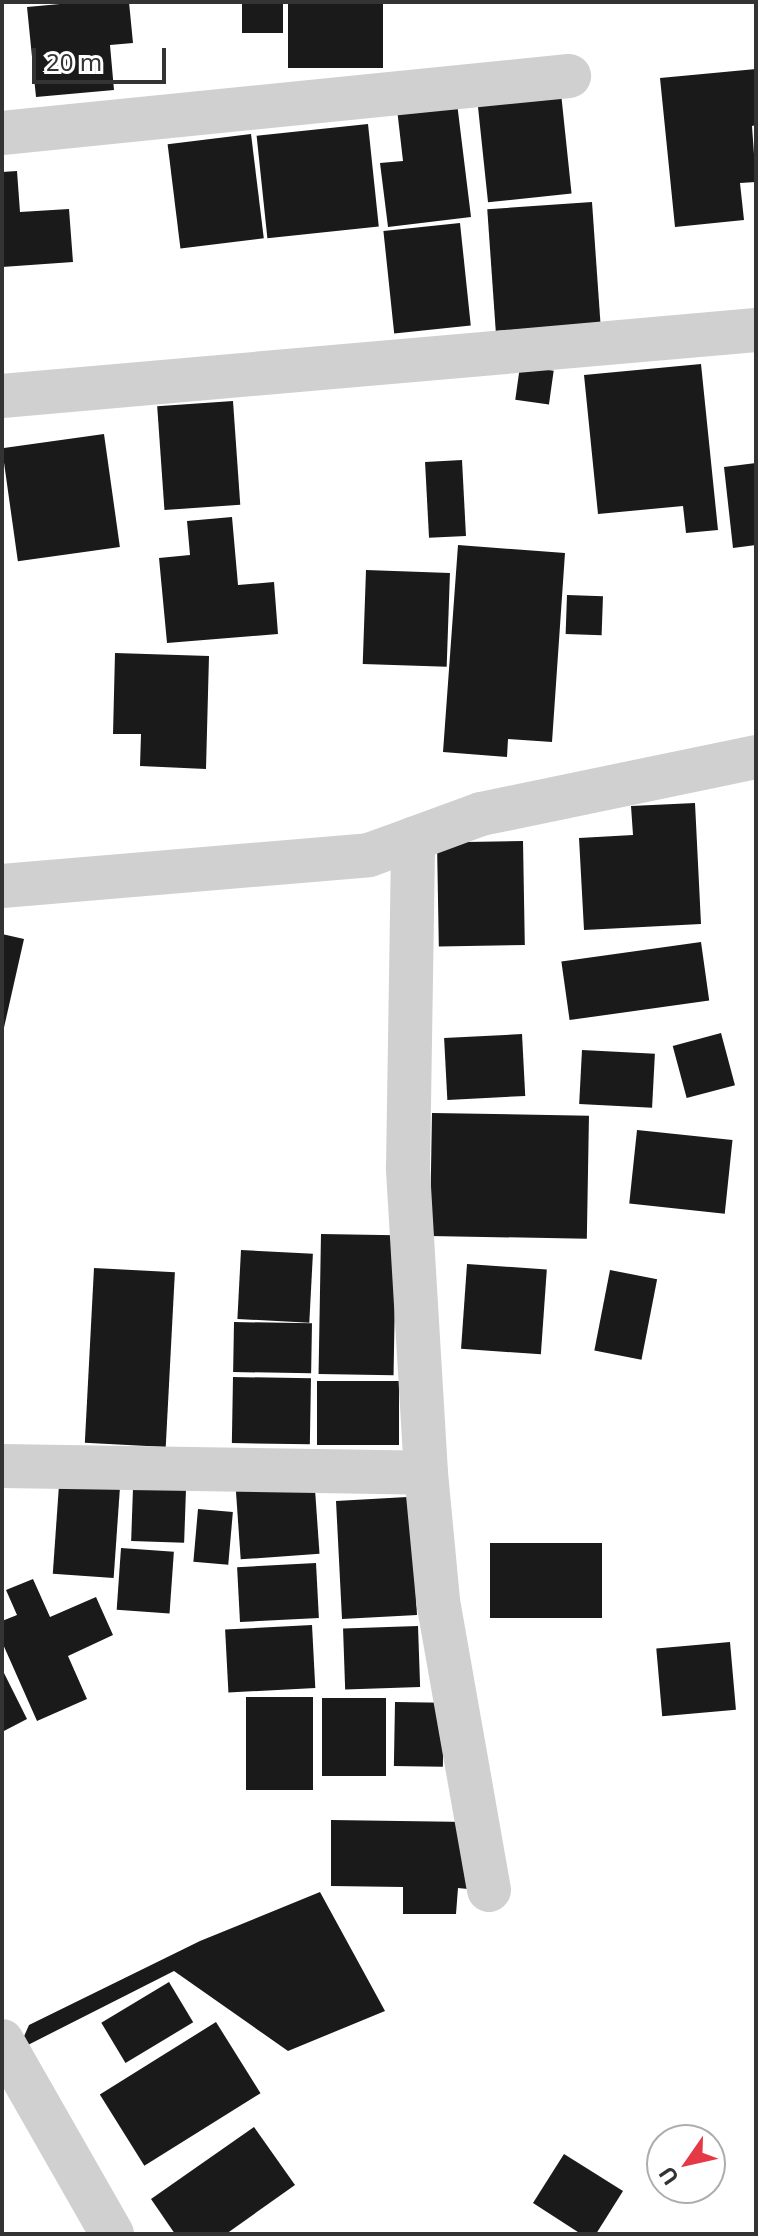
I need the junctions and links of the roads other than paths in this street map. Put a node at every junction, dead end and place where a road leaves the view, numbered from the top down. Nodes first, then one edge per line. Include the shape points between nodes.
1 (569, 76) dead end
2 (2, 133) edge
3 (756, 330) edge
4 (2, 396) edge
5 (756, 757) edge
6 (413, 839) junction
7 (2, 886) edge
8 (2, 1466) edge
9 (426, 1473) junction
10 (489, 1890) dead end
11 (2, 2041) edge
12 (112, 2234) edge

1 - 2 street
3 - 4 street
5 - 6 street via 481,814
6 - 7 street via 369,855
6 - 9 street via 408,1168
8 - 9 street
9 - 10 street via 438,1600
11 - 12 street

